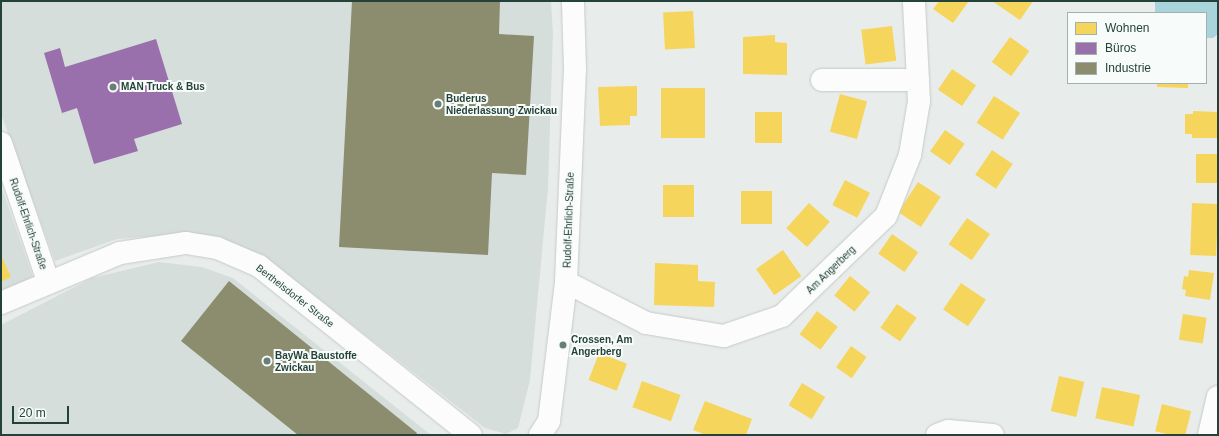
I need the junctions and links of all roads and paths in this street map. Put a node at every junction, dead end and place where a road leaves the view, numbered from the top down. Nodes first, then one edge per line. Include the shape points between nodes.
1 (573, 1) edge
2 (914, 1) edge
3 (822, 80) dead end
4 (918, 80) junction
5 (1, 143) edge
6 (48, 282) junction
7 (566, 282) junction
8 (1, 304) edge
9 (1218, 397) edge
10 (471, 435) edge
11 (540, 435) edge
12 (937, 435) edge
13 (993, 435) edge
14 (1209, 435) edge

1 - 7 street, Rudolf-Ehrlich-Straße via 575,70
2 - 4 street, Am Angerberg
3 - 4 street
4 - 7 street, Am Angerberg via 919,101 910,155 886,216 782,316 724,336 646,323
5 - 6 street, Rudolf-Ehrlich-Straße
6 - 8 street, Berthelsdorfer Straße
6 - 10 street, Berthelsdorfer Straße via 120,253 186,243 217,248 259,266
7 - 11 street, Rudolf-Ehrlich-Straße via 548,422
9 - 14 street
12 - 13 street via 948,431

